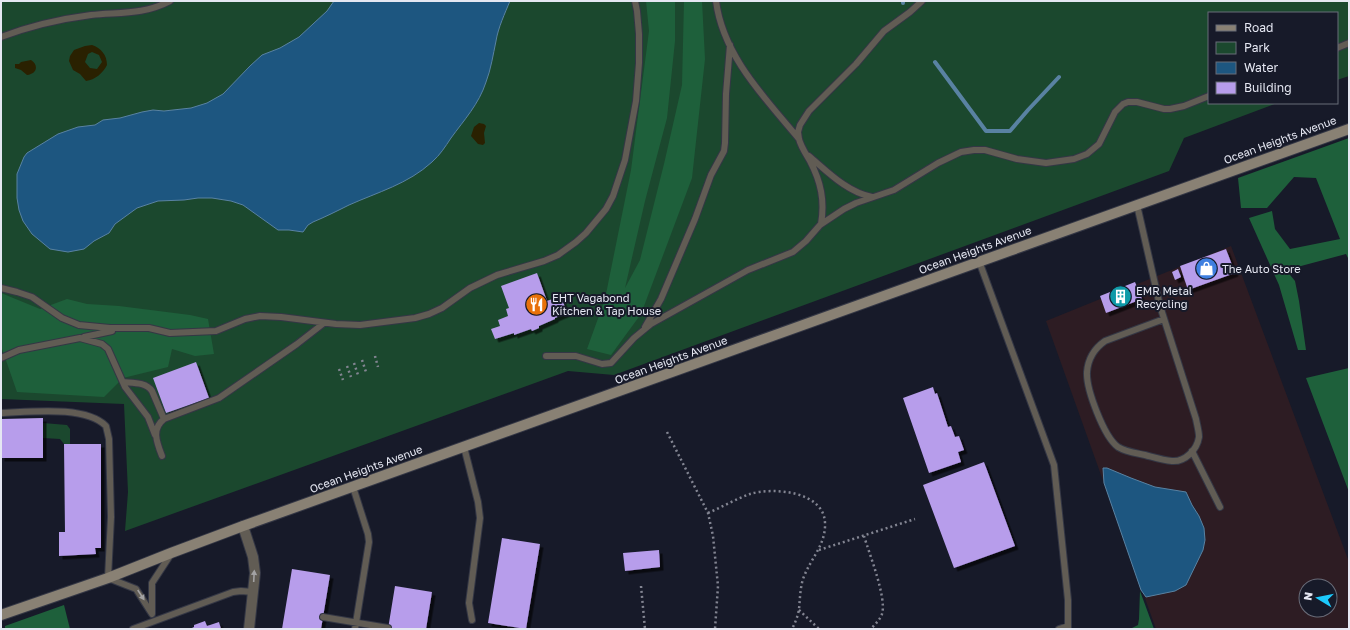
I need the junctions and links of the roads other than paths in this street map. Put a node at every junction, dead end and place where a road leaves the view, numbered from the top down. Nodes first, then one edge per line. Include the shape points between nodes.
1 (170, 1) edge
2 (635, 1) edge
3 (716, 1) edge
4 (922, 1) edge
5 (1, 37) edge
6 (1349, 43) edge
7 (730, 45) junction
8 (1338, 48) edge
9 (1208, 96) edge
10 (1349, 129) edge
11 (799, 139) junction
12 (805, 152) junction
13 (874, 197) junction
14 (1137, 204) junction
15 (821, 224) junction
16 (979, 261) junction
17 (1, 288) edge
18 (1164, 319) junction
19 (324, 323) junction
20 (123, 329) junction
21 (643, 330) junction
22 (80, 338) junction
23 (546, 356) dead end
24 (1, 358) edge
25 (123, 382) junction
26 (1, 413) edge
27 (164, 419) junction
28 (156, 437) junction
29 (464, 447) junction
30 (1192, 452) junction
31 (162, 456) dead end
32 (353, 487) junction
33 (1220, 506) dead end
34 (243, 526) junction
35 (171, 552) junction
36 (108, 578) junction
37 (253, 592) junction
38 (152, 614) junction
39 (1, 615) edge
40 (323, 617) dead end
41 (472, 620) dead end
42 (155, 621) junction
43 (355, 626) edge
44 (1068, 627) edge
45 (388, 628) dead end
46 (133, 629) edge
47 (249, 629) edge
48 (1059, 629) edge

1 - 5 lane via 145,11 93,15 40,24
2 - 19 lane via 639,63 629,143 613,196 602,215 586,233 558,255 544,262 497,275 422,317 377,324
3 - 7 lane
4 - 11 lane via 884,31 856,64 809,111 800,125
6 - 8 lane
7 - 11 lane via 742,68
7 - 21 lane via 724,151 711,175 661,299
9 - 13 lane via 1170,109 1137,102 1123,104 1115,112 1099,144 1082,157 1046,163 1017,159 985,150 969,150 938,163 894,190
10 - 14 main road, Ocean Heights Avenue
11 - 12 lane
12 - 13 lane via 848,187 863,195
12 - 15 lane via 820,184 823,201
13 - 15 lane via 856,203
14 - 16 main road, Ocean Heights Avenue
14 - 18 lane
15 - 21 lane via 792,252 748,270
16 - 29 main road, Ocean Heights Avenue
16 - 44 lane via 1054,465 1068,600
17 - 20 lane via 32,297 62,318 79,325
18 - 30 lane via 1199,430
18 - 30 lane via 1099,345 1092,354 1088,366 1089,387 1096,411 1108,436 1119,447 1172,461 1180,461
19 - 20 lane via 260,316 245,319 216,331 170,333 149,328
19 - 27 lane via 219,398
20 - 22 lane
21 - 23 lane via 612,363 602,364 576,356
22 - 24 lane via 18,350
22 - 25 lane via 97,341 105,346
25 - 27 lane via 149,387
25 - 28 lane via 129,394 148,417
26 - 36 lane via 83,414 106,426 109,439 111,517
27 - 28 lane via 158,426
28 - 31 lane
29 - 32 main road, Ocean Heights Avenue
29 - 41 lane via 480,518 469,603
30 - 33 lane
32 - 34 main road, Ocean Heights Avenue
32 - 43 lane via 369,542
34 - 35 main road, Ocean Heights Avenue
37 -> 34 street via 253,556
35 - 36 main road, Ocean Heights Avenue
35 - 38 lane via 152,582
36 -> 38 lane via 136,588
36 - 39 main road, Ocean Heights Avenue
37 - 42 lane via 234,592
37 - 47 street
38 - 42 lane
40 - 43 lane
42 - 46 lane
43 - 45 lane
44 - 48 lane

